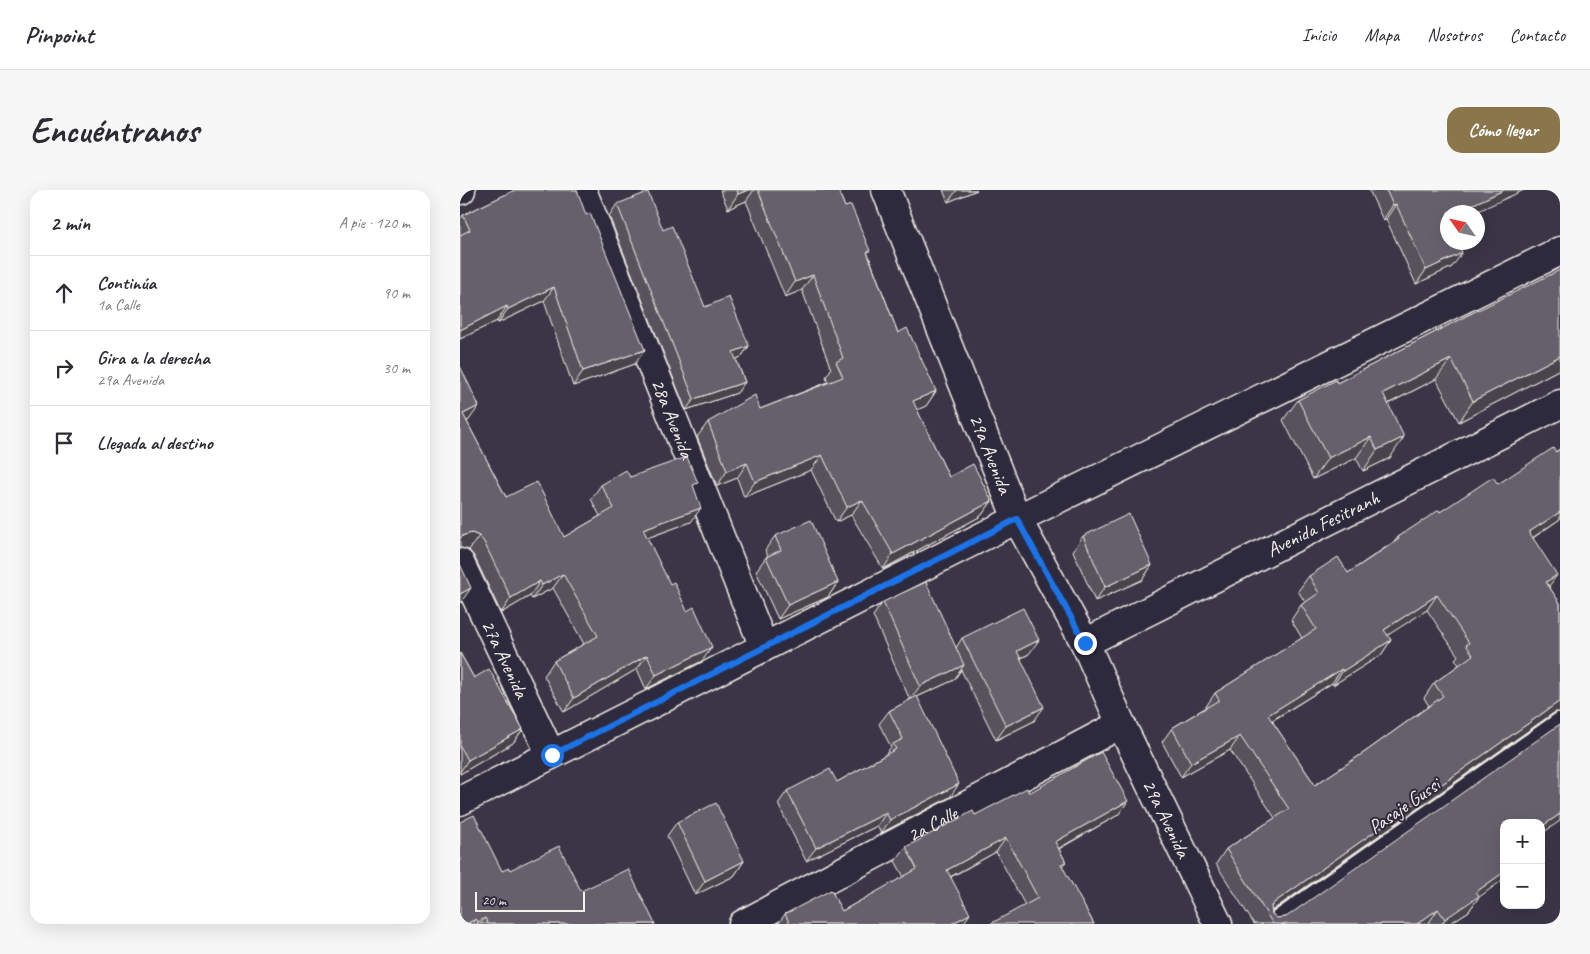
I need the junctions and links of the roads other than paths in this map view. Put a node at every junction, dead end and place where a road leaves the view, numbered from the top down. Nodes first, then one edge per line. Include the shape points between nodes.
1 (582, 190) edge
2 (886, 190) edge
3 (1560, 251) edge
4 (1560, 404) edge
5 (1017, 519) junction
6 (460, 563) edge
7 (1085, 643) junction
8 (764, 647) junction
9 (1560, 720) edge
10 (1121, 724) junction
11 (552, 755) junction
12 (460, 801) edge
13 (743, 924) edge
14 (1218, 924) edge
15 (1270, 924) edge

1 - 8 street, 28a Avenida
2 - 5 street, 29a Avenida
3 - 5 street
4 - 7 street, Avenida Fesitranh
5 - 7 street, 29a Avenida
5 - 8 street
6 - 11 street, 27a Avenida
7 - 10 street, 29a Avenida
8 - 11 street
9 - 15 lane, Pasaje Gussi
10 - 13 street, 2a Calle
10 - 14 street, 29a Avenida
11 - 12 street

